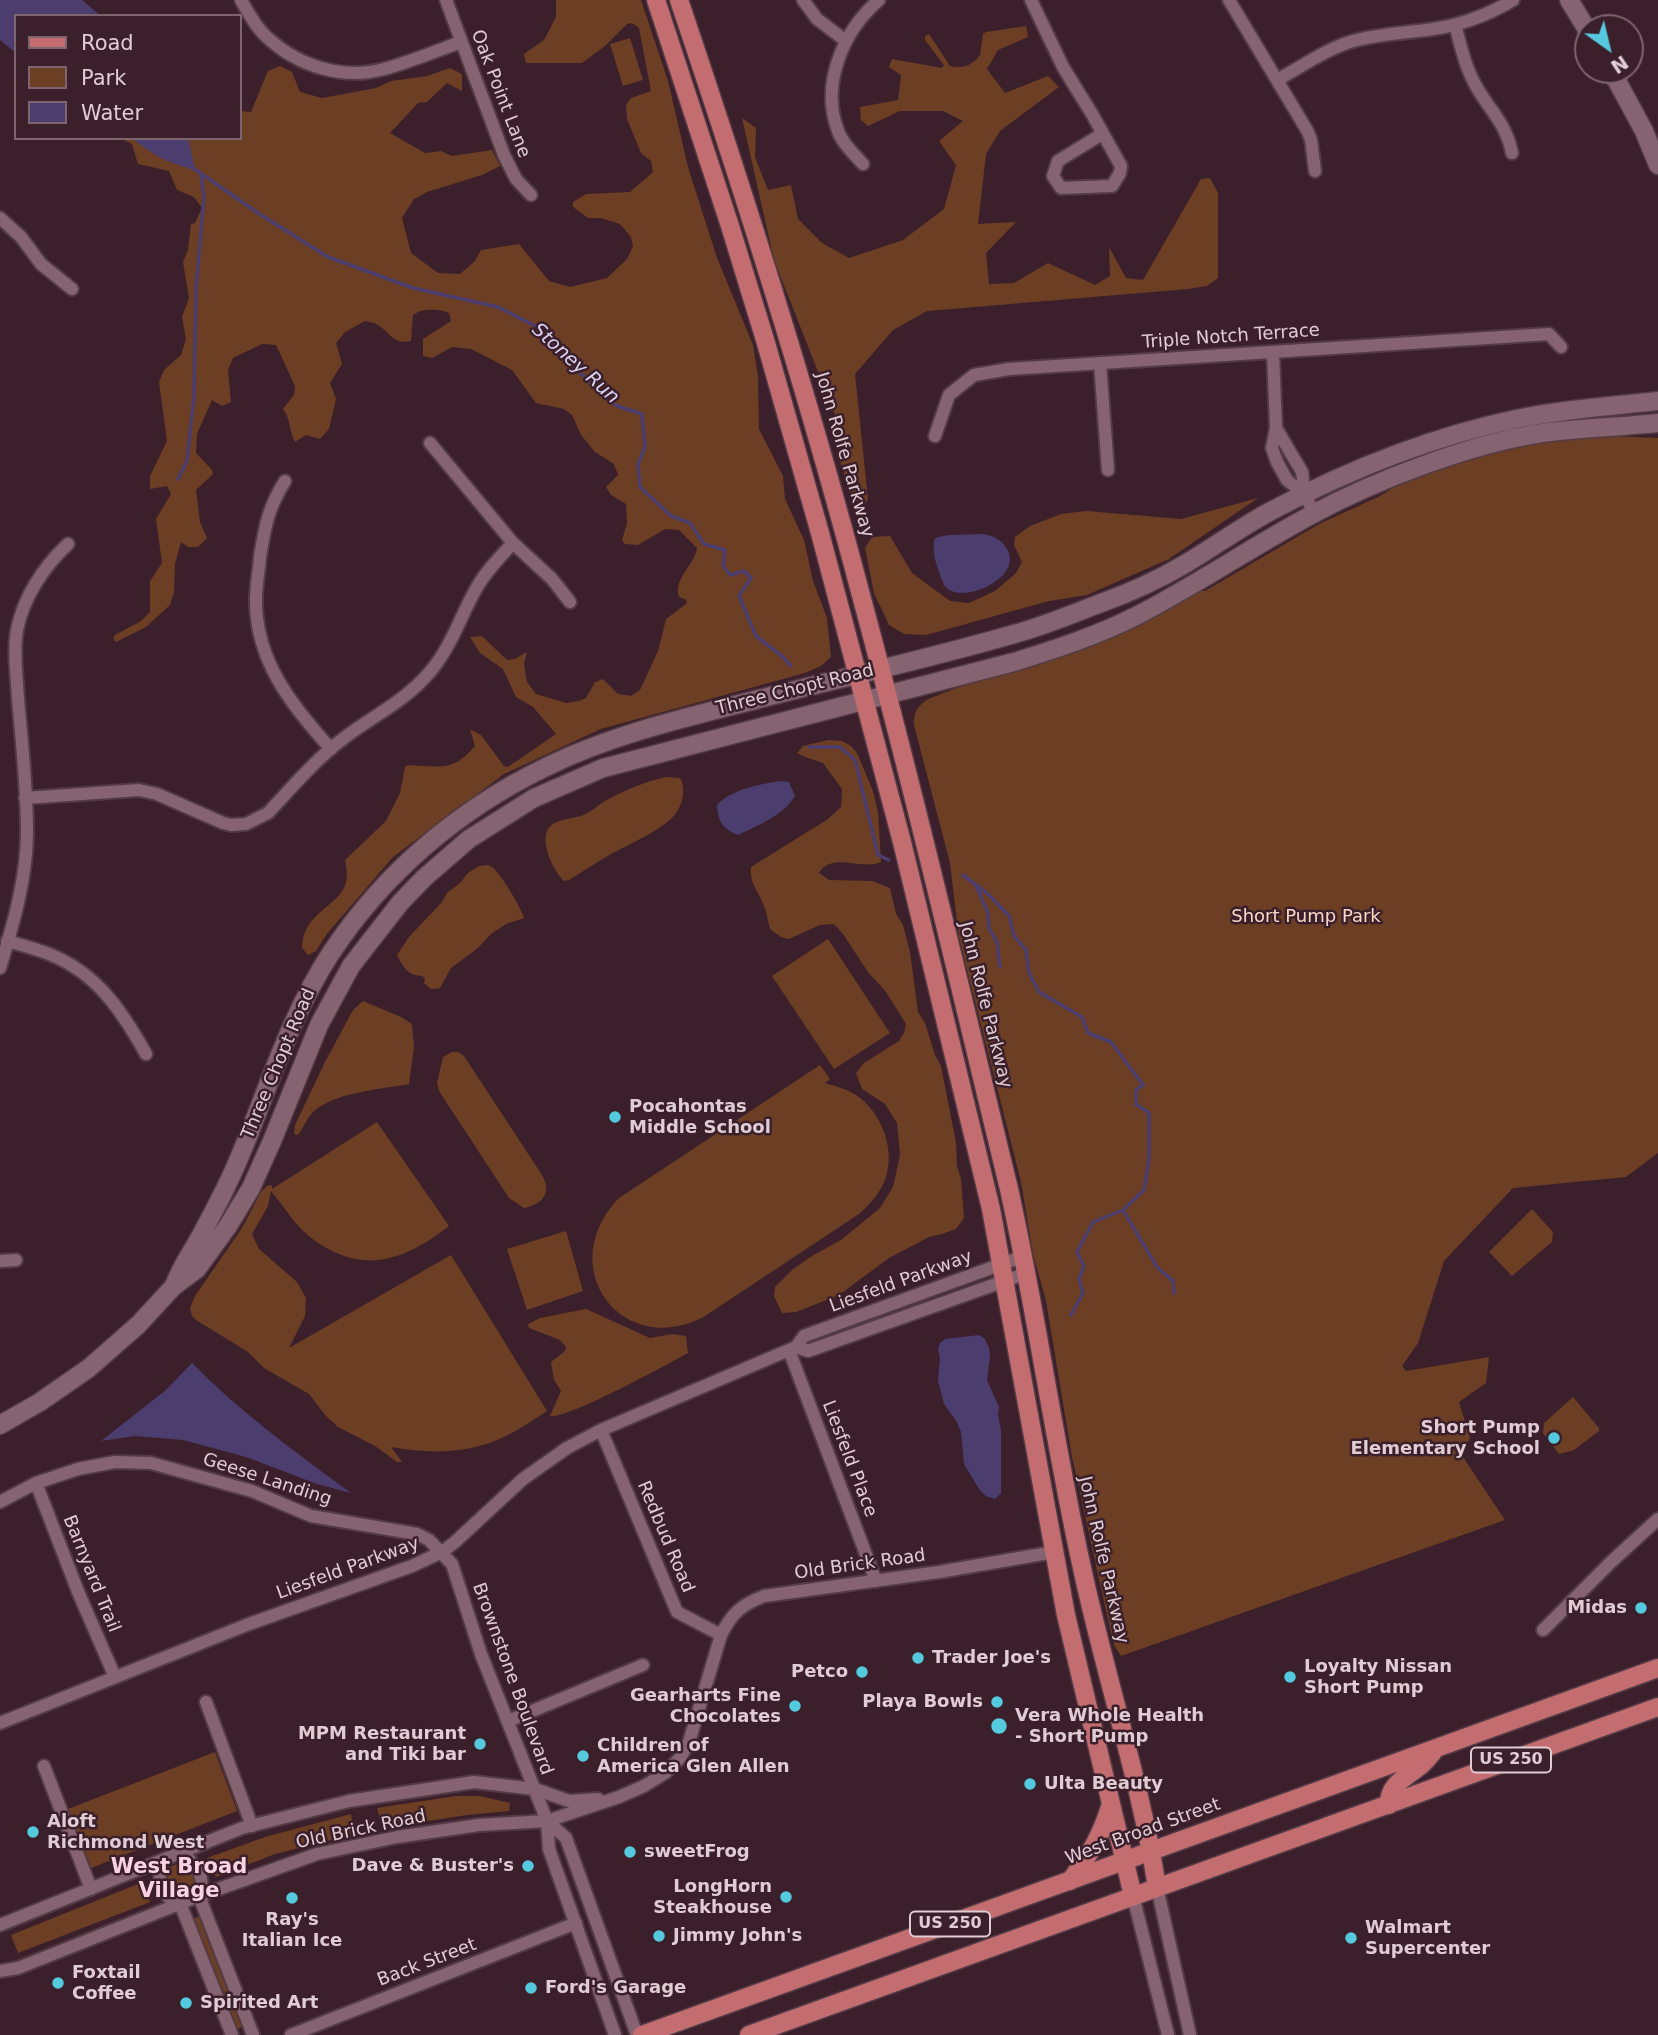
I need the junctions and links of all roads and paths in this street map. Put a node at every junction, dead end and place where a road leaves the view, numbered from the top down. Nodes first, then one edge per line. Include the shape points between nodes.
1 (241, 0) edge
2 (446, 0) edge
3 (656, 0) edge
4 (679, 0) edge
5 (803, 0) edge
6 (879, 0) edge
7 (1031, 0) edge
8 (1229, 0) edge
9 (1513, 0) edge
10 (1455, 24) junction
11 (846, 41) junction
12 (461, 42) junction
13 (1277, 80) junction
14 (1619, 84) edge
15 (1102, 134) junction
16 (1512, 153) dead end
17 (863, 164) dead end
18 (1658, 164) edge
19 (1315, 171) dead end
20 (531, 195) dead end
21 (0, 218) edge
22 (72, 289) dead end
23 (1561, 347) dead end
24 (1273, 352) junction
25 (1100, 363) junction
26 (1658, 401) edge
27 (1658, 423) edge
28 (935, 436) dead end
29 (430, 443) dead end
30 (1108, 470) dead end
31 (285, 481) dead end
32 (1305, 495) junction
33 (1314, 513) junction
34 (513, 543) junction
35 (68, 544) dead end
36 (570, 602) dead end
37 (880, 668) junction
38 (858, 674) junction
39 (886, 695) junction
40 (865, 701) junction
41 (331, 748) junction
42 (25, 798) junction
43 (7, 941) junction
44 (0, 968) edge
45 (146, 1054) dead end
46 (16, 1260) dead end
47 (0, 1261) edge
48 (1025, 1264) junction
49 (1003, 1272) junction
50 (174, 1286) junction
51 (793, 1348) junction
52 (0, 1424) edge
53 (601, 1430) junction
54 (36, 1483) junction
55 (0, 1502) edge
56 (1658, 1519) edge
57 (442, 1552) junction
58 (1054, 1552) junction
59 (876, 1581) junction
60 (1543, 1630) dead end
61 (721, 1635) junction
62 (643, 1665) dead end
63 (1658, 1668) edge
64 (115, 1677) junction
65 (206, 1702) dead end
66 (1658, 1707) edge
67 (508, 1721) junction
68 (0, 1723) edge
69 (1435, 1749) junction
70 (44, 1766) dead end
71 (535, 1789) junction
72 (619, 1797) junction
73 (1111, 1804) junction
74 (1389, 1805) junction
75 (547, 1821) junction
76 (252, 1826) junction
77 (1152, 1852) junction
78 (178, 1854) junction
79 (163, 1860) junction
80 (1125, 1862) junction
81 (1070, 1881) junction
82 (1157, 1887) junction
83 (91, 1889) junction
84 (199, 1896) junction
85 (1133, 1896) junction
86 (180, 1903) junction
87 (576, 1923) junction
88 (0, 1925) edge
89 (0, 1971) edge
90 (232, 2035) edge
91 (253, 2035) edge
92 (291, 2035) edge
93 (615, 2035) edge
94 (639, 2035) edge
95 (748, 2035) edge
96 (1168, 2035) edge
97 (1190, 2035) edge

1 - 12 street via 267,38 293,57 325,69 366,73
2 - 12 street, Oak Point Lane
3 - 38 main road via 762,330
4 - 37 main road, John Rolfe Parkway via 806,399
5 - 11 street via 817,19
6 - 11 street
7 - 15 street via 1063,68
8 - 13 street
9 - 10 street
10 - 13 street via 1350,42
10 - 16 street via 1474,83 1507,132
11 - 17 street via 833,81 832,106 836,128
12 - 20 street, Oak Point Lane via 504,155
13 - 19 street via 1311,140
14 - 18 main road
15 - 15 street via 1121,166 1117,180 1112,186 1061,188 1053,176 1058,161
21 - 22 street via 41,264
23 - 24 street, Triple Notch Terrace via 1549,334
24 - 25 street, Triple Notch Terrace
24 - 32 street via 1276,428 1302,472
25 - 28 street, Triple Notch Terrace via 974,375 949,395
25 - 30 street
26 - 32 main road, Three Chopt Road via 1559,411 1480,427 1390,456
27 - 33 main road, Three Chopt Road via 1541,433 1485,446
29 - 34 street
31 - 41 street via 265,523 256,600 258,631 277,681
32 - 33 street
32 - 37 main road, Three Chopt Road via 1181,566 1109,600 1017,633
33 - 39 main road, Three Chopt Road via 1171,597 1066,646
34 - 36 street
34 - 41 street via 475,589 432,671 412,692
35 - 42 street via 30,594 17,630
37 - 38 main road, Three Chopt Road
37 - 39 main road, John Rolfe Parkway
38 - 40 main road
38 - 50 main road, Three Chopt Road via 632,734 547,766 427,844 366,905 316,977 231,1179 181,1265
39 - 40 main road, Three Chopt Road
39 - 48 main road, John Rolfe Parkway
40 - 49 main road
40 - 50 main road, Three Chopt Road via 603,768 534,798 485,827 449,856 400,903 351,966 318,1025 251,1188 197,1269
41 - 42 street via 268,813 246,824 223,823 139,790
42 - 43 street via 26,852
43 - 44 street
43 - 45 street via 49,954 96,983 127,1020
46 - 47 street
48 - 49 street, Liesfeld Parkway
48 - 77 main road, John Rolfe Parkway via 1082,1569
49 - 51 street, Liesfeld Parkway via 804,1336
49 - 58 main road
50 - 52 main road, Three Chopt Road via 89,1368
51 - 53 street, Liesfeld Parkway
51 - 59 street, Liesfeld Place
53 - 57 street, Liesfeld Parkway via 523,1479
53 - 61 street, Redbud Road via 677,1612
54 - 55 street, Geese Landing
54 - 57 street, Geese Landing via 115,1462 151,1463 252,1491 311,1516 417,1534
54 - 64 street, Barnyard Trail
56 - 60 street
57 - 64 street, Liesfeld Parkway
57 - 67 street, Brownstone Boulevard via 452,1564
58 - 59 street, Old Brick Road
58 - 73 main road
59 - 61 street, Old Brick Road via 764,1595 744,1604
61 - 72 street, Old Brick Road via 680,1758 665,1773
62 - 67 street
63 - 69 main road, West Broad Street / US 250
64 - 68 street, Liesfeld Parkway
65 - 76 street
66 - 74 main road, US 250
67 - 71 street, Brownstone Boulevard
69 - 74 main road via 1396,1784
69 - 77 main road, West Broad Street / US 250
70 - 83 street
71 - 72 street, Old Brick Road via 569,1801
71 - 75 street, Brownstone Boulevard
71 - 76 street, Old Brick Road via 474,1782 349,1801
72 - 75 street, Old Brick Road
73 - 80 main road
73 - 81 main road via 1101,1836
74 - 82 main road, US 250
75 - 84 street, Old Brick Road via 397,1837 328,1852
75 - 87 street, Brownstone Boulevard via 549,1849
75 - 94 street, Brownstone Boulevard via 566,1838
76 - 78 street, Old Brick Road
77 - 80 main road, West Broad Street / US 250
77 - 82 main road, John Rolfe Parkway
78 - 79 street, Old Brick Road
78 - 84 street via 186,1855 198,1870 203,1882
79 - 83 street, Old Brick Road
79 - 86 street via 158,1878 164,1894
80 - 81 main road, West Broad Street / US 250
80 - 85 main road
81 - 94 main road, West Broad Street / US 250
82 - 85 main road, US 250
82 - 97 street, John Rolfe Parkway
83 - 88 street, Old Brick Road
84 - 86 street, Old Brick Road
84 - 91 street
85 - 95 main road, US 250
85 - 96 street
86 - 89 street, Old Brick Road via 18,1968
86 - 90 street
87 - 92 street, Back Street
87 - 93 street, Brownstone Boulevard

